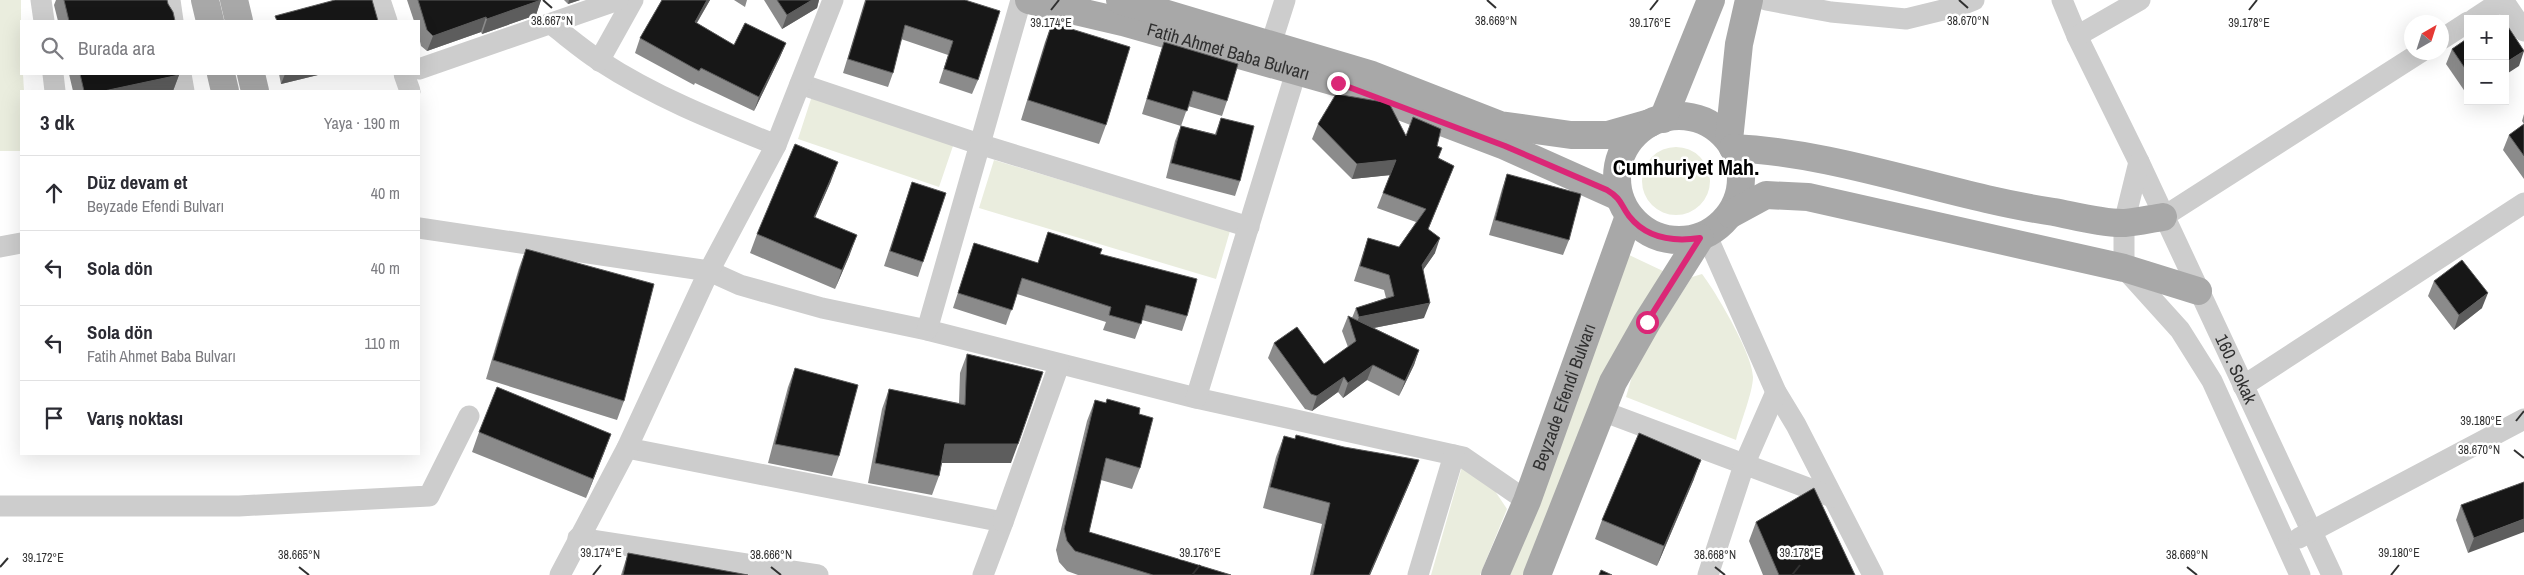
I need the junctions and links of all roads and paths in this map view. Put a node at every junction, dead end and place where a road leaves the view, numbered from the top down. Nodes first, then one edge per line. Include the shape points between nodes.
1 (40, 0) edge
2 (170, 0) edge
3 (205, 0) edge
4 (234, 0) edge
5 (380, 0) edge
6 (618, 0) edge
7 (632, 0) edge
8 (833, 0) edge
9 (1021, 0) edge
10 (1030, 0) edge
11 (1120, 0) edge
12 (1285, 0) edge
13 (1711, 0) edge
14 (1749, 0) edge
15 (1766, 0) edge
16 (1974, 0) edge
17 (2062, 0) edge
18 (2140, 0) edge
19 (2503, 0) edge
20 (1903, 10) edge
21 (2480, 15) edge
22 (44, 20) edge
23 (173, 20) edge
24 (210, 20) edge
25 (239, 20) edge
26 (387, 20) edge
27 (552, 24) junction
28 (2464, 25) edge
29 (2524, 31) edge
30 (2449, 34) edge
31 (2077, 36) junction
32 (1271, 44) junction
33 (600, 60) junction
34 (2408, 60) edge
35 (420, 69) edge
36 (1296, 72) junction
37 (53, 75) edge
38 (181, 75) edge
39 (221, 75) edge
40 (251, 75) edge
41 (404, 75) edge
42 (800, 84) junction
43 (56, 90) edge
44 (184, 90) edge
45 (225, 90) edge
46 (255, 90) edge
47 (410, 90) edge
48 (1656, 121) junction
49 (776, 144) junction
50 (979, 144) junction
51 (1731, 144) junction
52 (2139, 162) junction
53 (2524, 203) edge
54 (1624, 206) junction
55 (1730, 214) junction
56 (2163, 217) junction
57 (2124, 223) junction
58 (1249, 227) junction
59 (420, 228) edge
60 (1703, 236) junction
61 (20, 243) edge
62 (0, 247) edge
63 (2124, 268) junction
64 (709, 271) junction
65 (2198, 291) junction
66 (927, 330) junction
67 (1059, 365) junction
68 (2243, 386) junction
69 (1776, 392) junction
70 (1196, 398) junction
71 (1602, 411) junction
72 (469, 416) dead end
73 (2524, 419) edge
74 (626, 448) junction
75 (1454, 455) junction
76 (1744, 465) junction
77 (1832, 497) junction
78 (1527, 502) junction
79 (0, 506) edge
80 (1004, 522) junction
81 (2311, 532) junction
82 (578, 538) junction
83 (2287, 545) junction
84 (1712, 572) edge
85 (560, 575) edge
86 (818, 575) edge
87 (983, 575) edge
88 (1418, 575) edge
89 (1495, 575) edge
90 (1537, 575) edge
91 (1873, 575) edge
92 (2300, 575) edge
93 (2332, 575) edge

1 - 22 street
2 - 23 street
3 - 24 main road
4 - 25 main road
5 - 26 street
6 - 27 street
7 - 33 street
8 - 42 street
9 - 50 street
10 - 36 main road, Fatih Ahmet Baba Bulvarı via 1123,22
11 - 32 main road, Fatih Ahmet Baba Bulvarı
12 - 32 street
13 - 48 main road
14 - 51 main road via 1739,44
15 - 20 street via 1831,12
16 - 20 street via 1959,6
17 - 31 street, 160. Sokak
18 - 31 street
19 - 21 street
19 - 29 street
27 - 33 street
27 - 35 street
28 - 30 street
31 - 52 street, 160. Sokak
32 - 48 main road, Fatih Ahmet Baba Bulvarı via 1372,75 1500,125 1571,135 1608,134
33 - 49 street via 635,82 716,121
34 - 56 street
36 - 54 main road, Fatih Ahmet Baba Bulvarı via 1338,83 1486,139
36 - 58 street
37 - 43 street
38 - 44 street
39 - 45 main road
40 - 46 main road
41 - 47 street
42 - 49 street
42 - 50 street
48 - 51 main road via 1671,116 1692,117 1712,126
48 - 54 main road via 1633,136 1621,154 1616,175
49 - 64 street
50 - 58 street
50 - 66 street
51 - 55 main road via 1738,158 1741,177 1739,196
51 - 57 main road via 1888,174 2009,206
52 - 56 street, 160. Sokak
52 - 57 street
53 - 68 street
54 - 60 main road via 1643,230 1661,238 1680,241
54 - 78 main road, Beyzade Efendi Bulvarı
55 - 60 main road via 1717,228
55 - 63 main road via 1766,195 1808,197
56 - 57 main road
56 - 65 street, 160. Sokak
57 - 63 street
58 - 70 street
59 - 64 street
60 - 69 street
60 - 71 main road via 1637,339 1613,382
61 - 62 street
63 - 65 main road
63 - 83 street via 2180,330 2212,381
64 - 66 street via 740,285 822,308
64 - 74 street
65 - 68 street, 160. Sokak
66 - 67 street
67 - 70 street
67 - 80 street
68 - 81 street, 160. Sokak
69 - 76 street
69 - 77 street
70 - 75 street
71 - 76 street
71 - 90 main road
72 - 79 street via 430,496 239,506
73 - 81 street
74 - 80 street
74 - 82 street
75 - 78 street via 1463,457
75 - 88 street
76 - 77 street
76 - 84 street
77 - 91 street
78 - 89 main road, Beyzade Efendi Bulvarı
80 - 87 street
81 - 83 street
81 - 93 street, 160. Sokak
82 - 85 street
82 - 86 street
83 - 92 street

